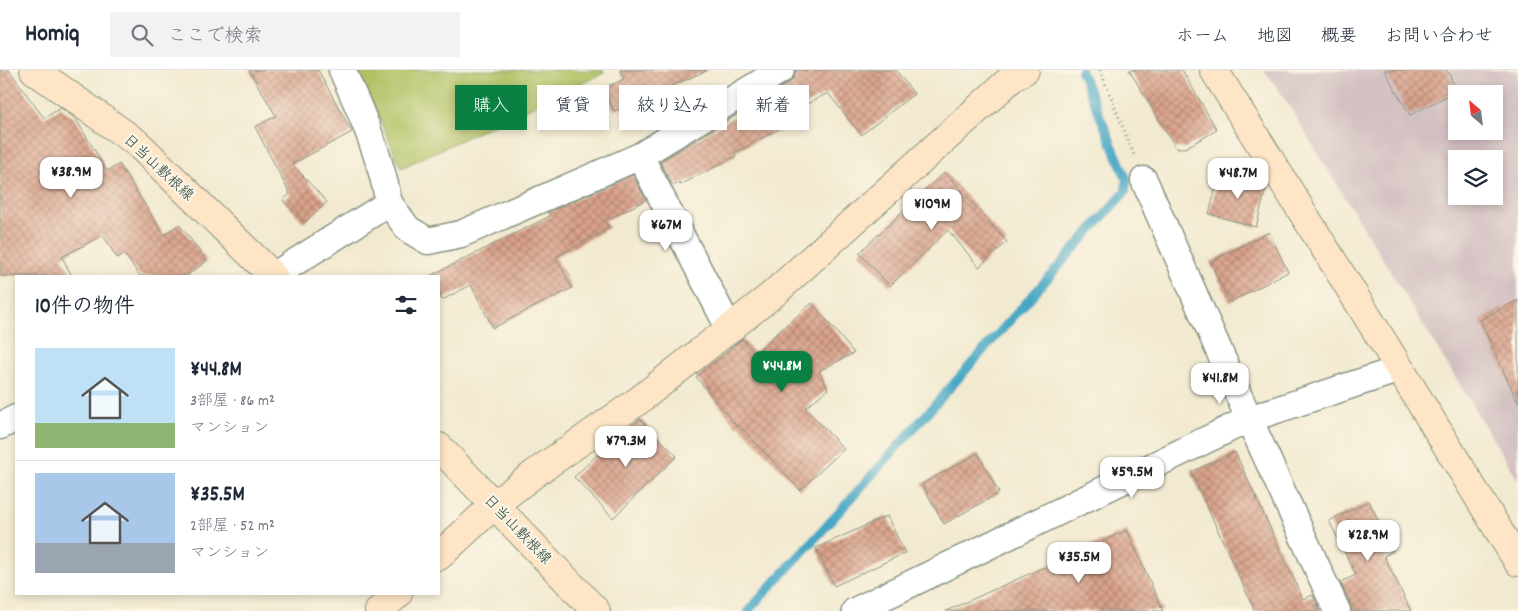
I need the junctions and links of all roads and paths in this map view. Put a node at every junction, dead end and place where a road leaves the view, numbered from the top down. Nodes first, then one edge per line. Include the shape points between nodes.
1 (34, 70) edge
2 (342, 70) edge
3 (781, 70) edge
4 (1025, 70) edge
5 (1100, 70) edge
6 (1214, 70) edge
7 (640, 156) junction
8 (1144, 180) joint
9 (389, 203) junction
10 (272, 275) edge
11 (275, 275) edge
12 (730, 330) junction
13 (1400, 369) junction
14 (15, 418) edge
15 (1249, 419) junction
16 (0, 426) edge
17 (440, 448) edge
18 (494, 505) junction
19 (440, 555) edge
20 (1518, 562) edge
21 (397, 595) edge
22 (379, 611) edge
23 (596, 611) edge
24 (855, 611) edge
25 (1337, 611) edge

1 - 10 street, 日当山敷根線 via 137,144
2 - 9 street via 365,120 384,176
3 - 7 street
4 - 12 street via 1012,78
5 - 8 path
6 - 13 street
7 - 9 street via 461,234 428,242 408,229
7 - 12 street
8 - 15 street
9 - 11 street
12 - 18 street
13 - 15 street
13 - 20 street
14 - 16 street
15 - 24 street
15 - 25 street
17 - 18 street, 日当山敷根線
18 - 19 street
18 - 23 street, 日当山敷根線
21 - 22 street

